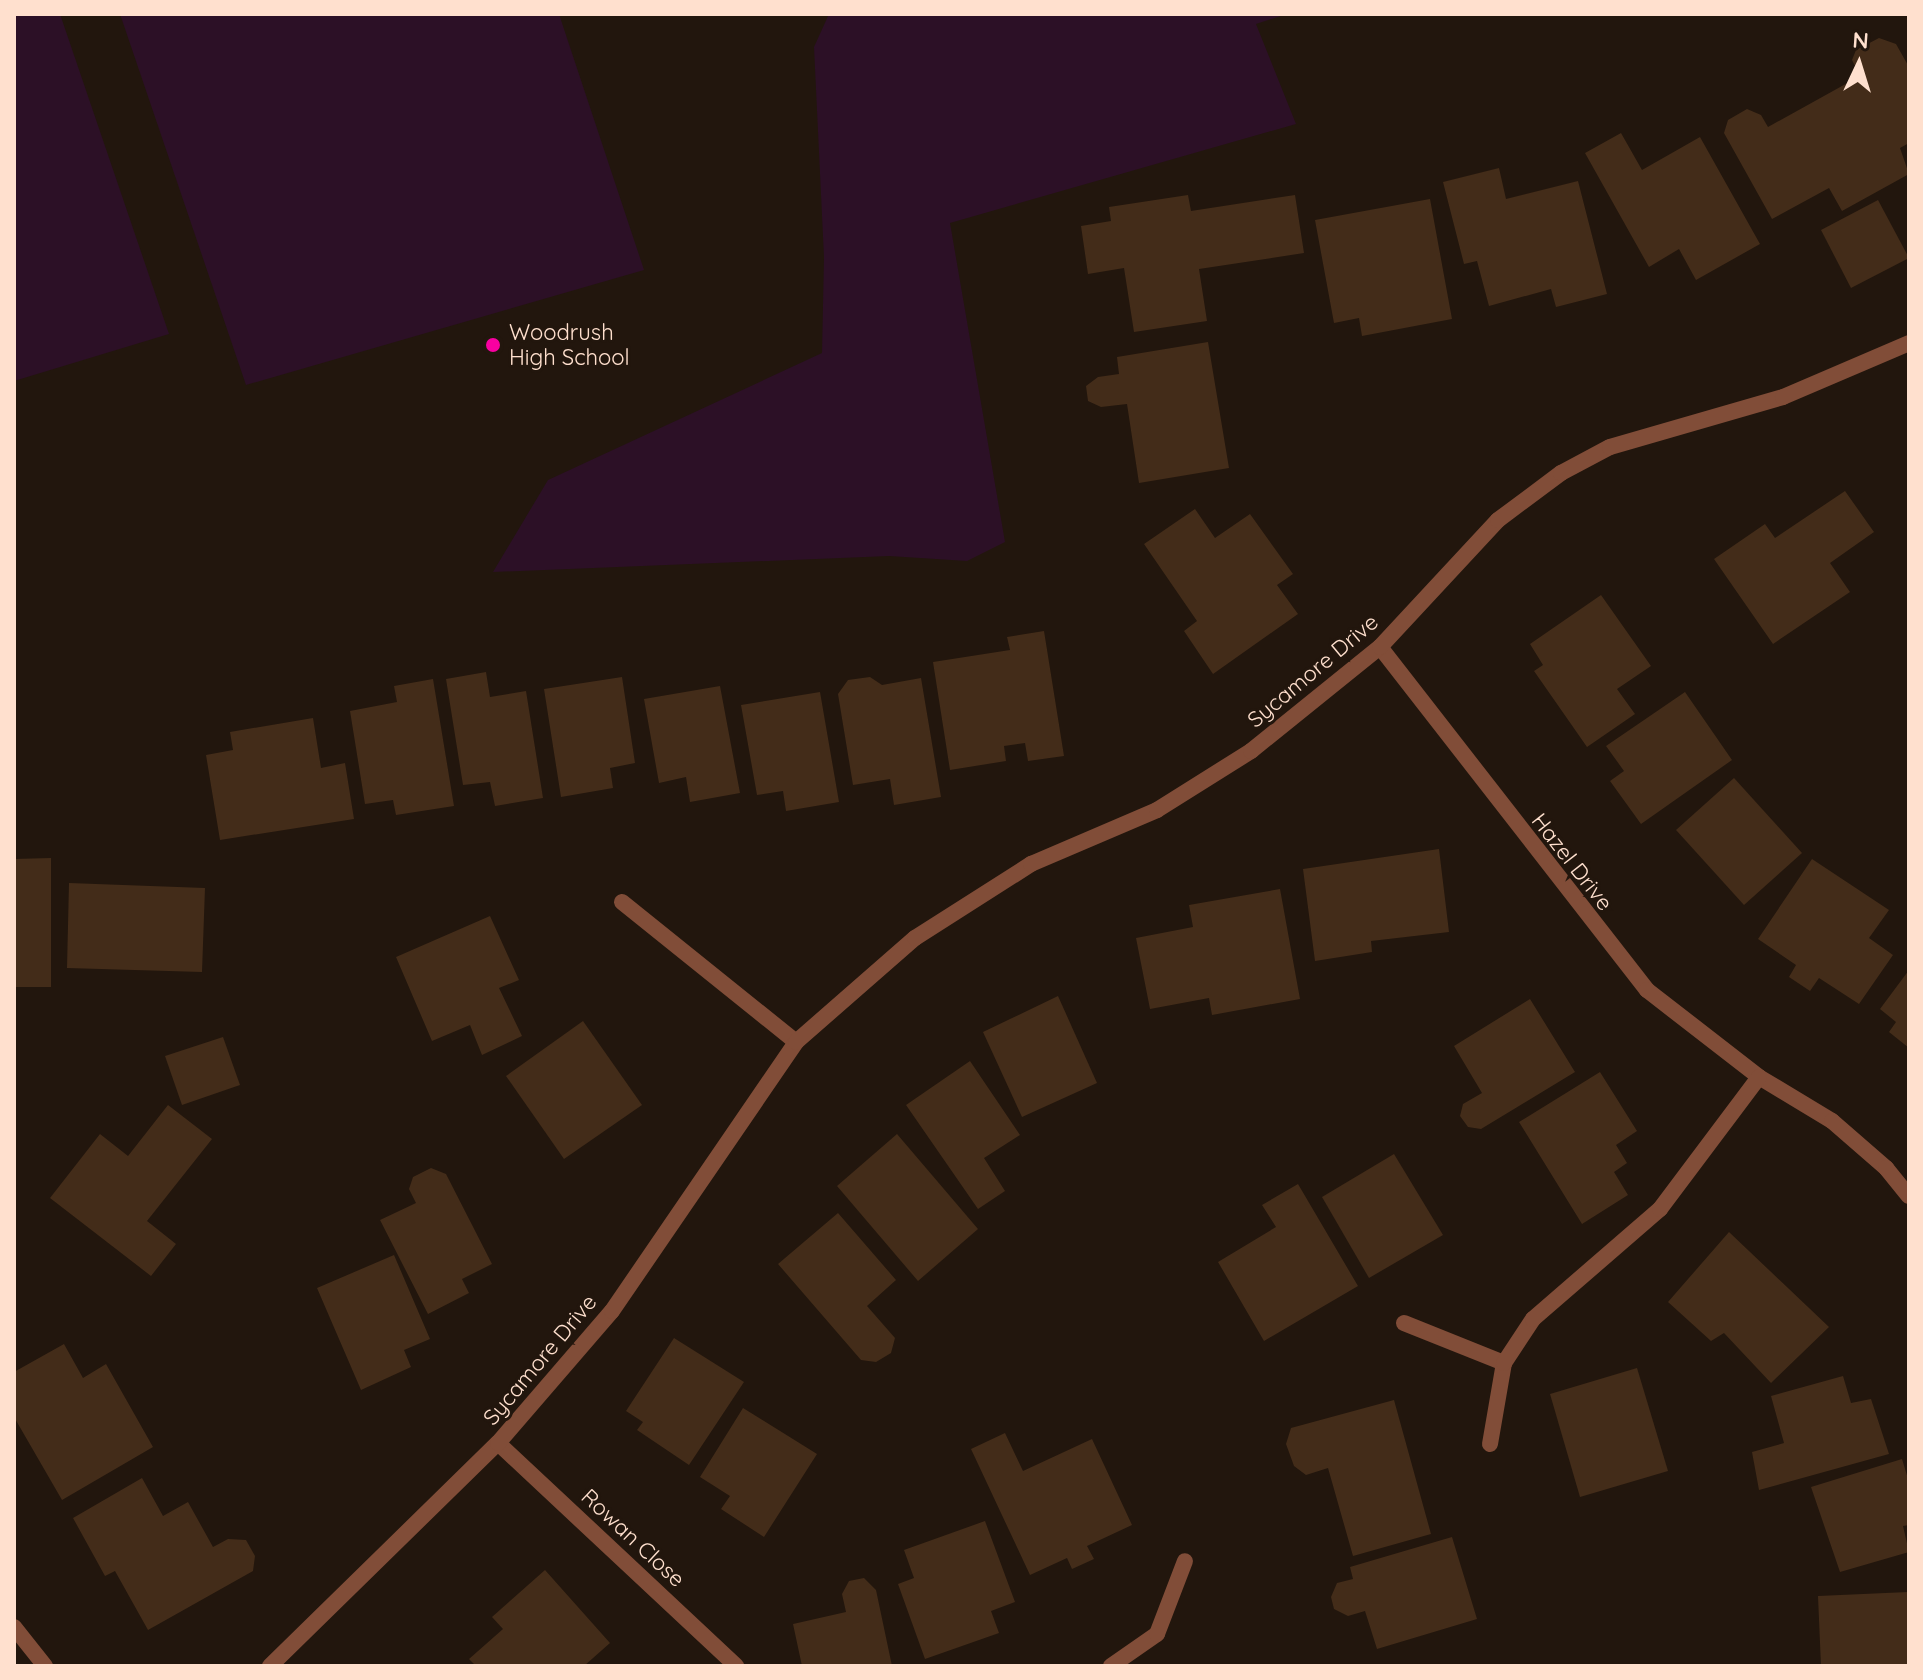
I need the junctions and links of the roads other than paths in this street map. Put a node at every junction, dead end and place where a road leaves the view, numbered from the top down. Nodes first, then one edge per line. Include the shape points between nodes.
1 (1909, 343) edge
2 (1380, 647) junction
3 (622, 902) dead end
4 (796, 1042) junction
5 (1759, 1077) junction
6 (1909, 1196) edge
7 (1404, 1323) dead end
8 (1504, 1363) junction
9 (498, 1443) junction
10 (1490, 1444) dead end
11 (1185, 1561) dead end
12 (14, 1627) edge
13 (45, 1666) edge
14 (270, 1666) edge
15 (736, 1666) edge
16 (1111, 1666) edge

1 - 2 street, Sycamore Drive via 1783,397 1610,447 1561,473 1498,520
2 - 4 street, Sycamore Drive via 1251,751 1198,785 1157,810 1031,864 915,938
2 - 5 street, Hazel Drive via 1647,990
3 - 4 street
4 - 9 street, Sycamore Drive via 612,1311
5 - 6 street, Hazel Drive via 1832,1121 1886,1168
5 - 8 street via 1660,1209 1533,1319
7 - 8 street
8 - 10 street
9 - 14 street, Sycamore Drive
9 - 15 street, Rowan Close
11 - 16 street via 1157,1634
12 - 13 street

